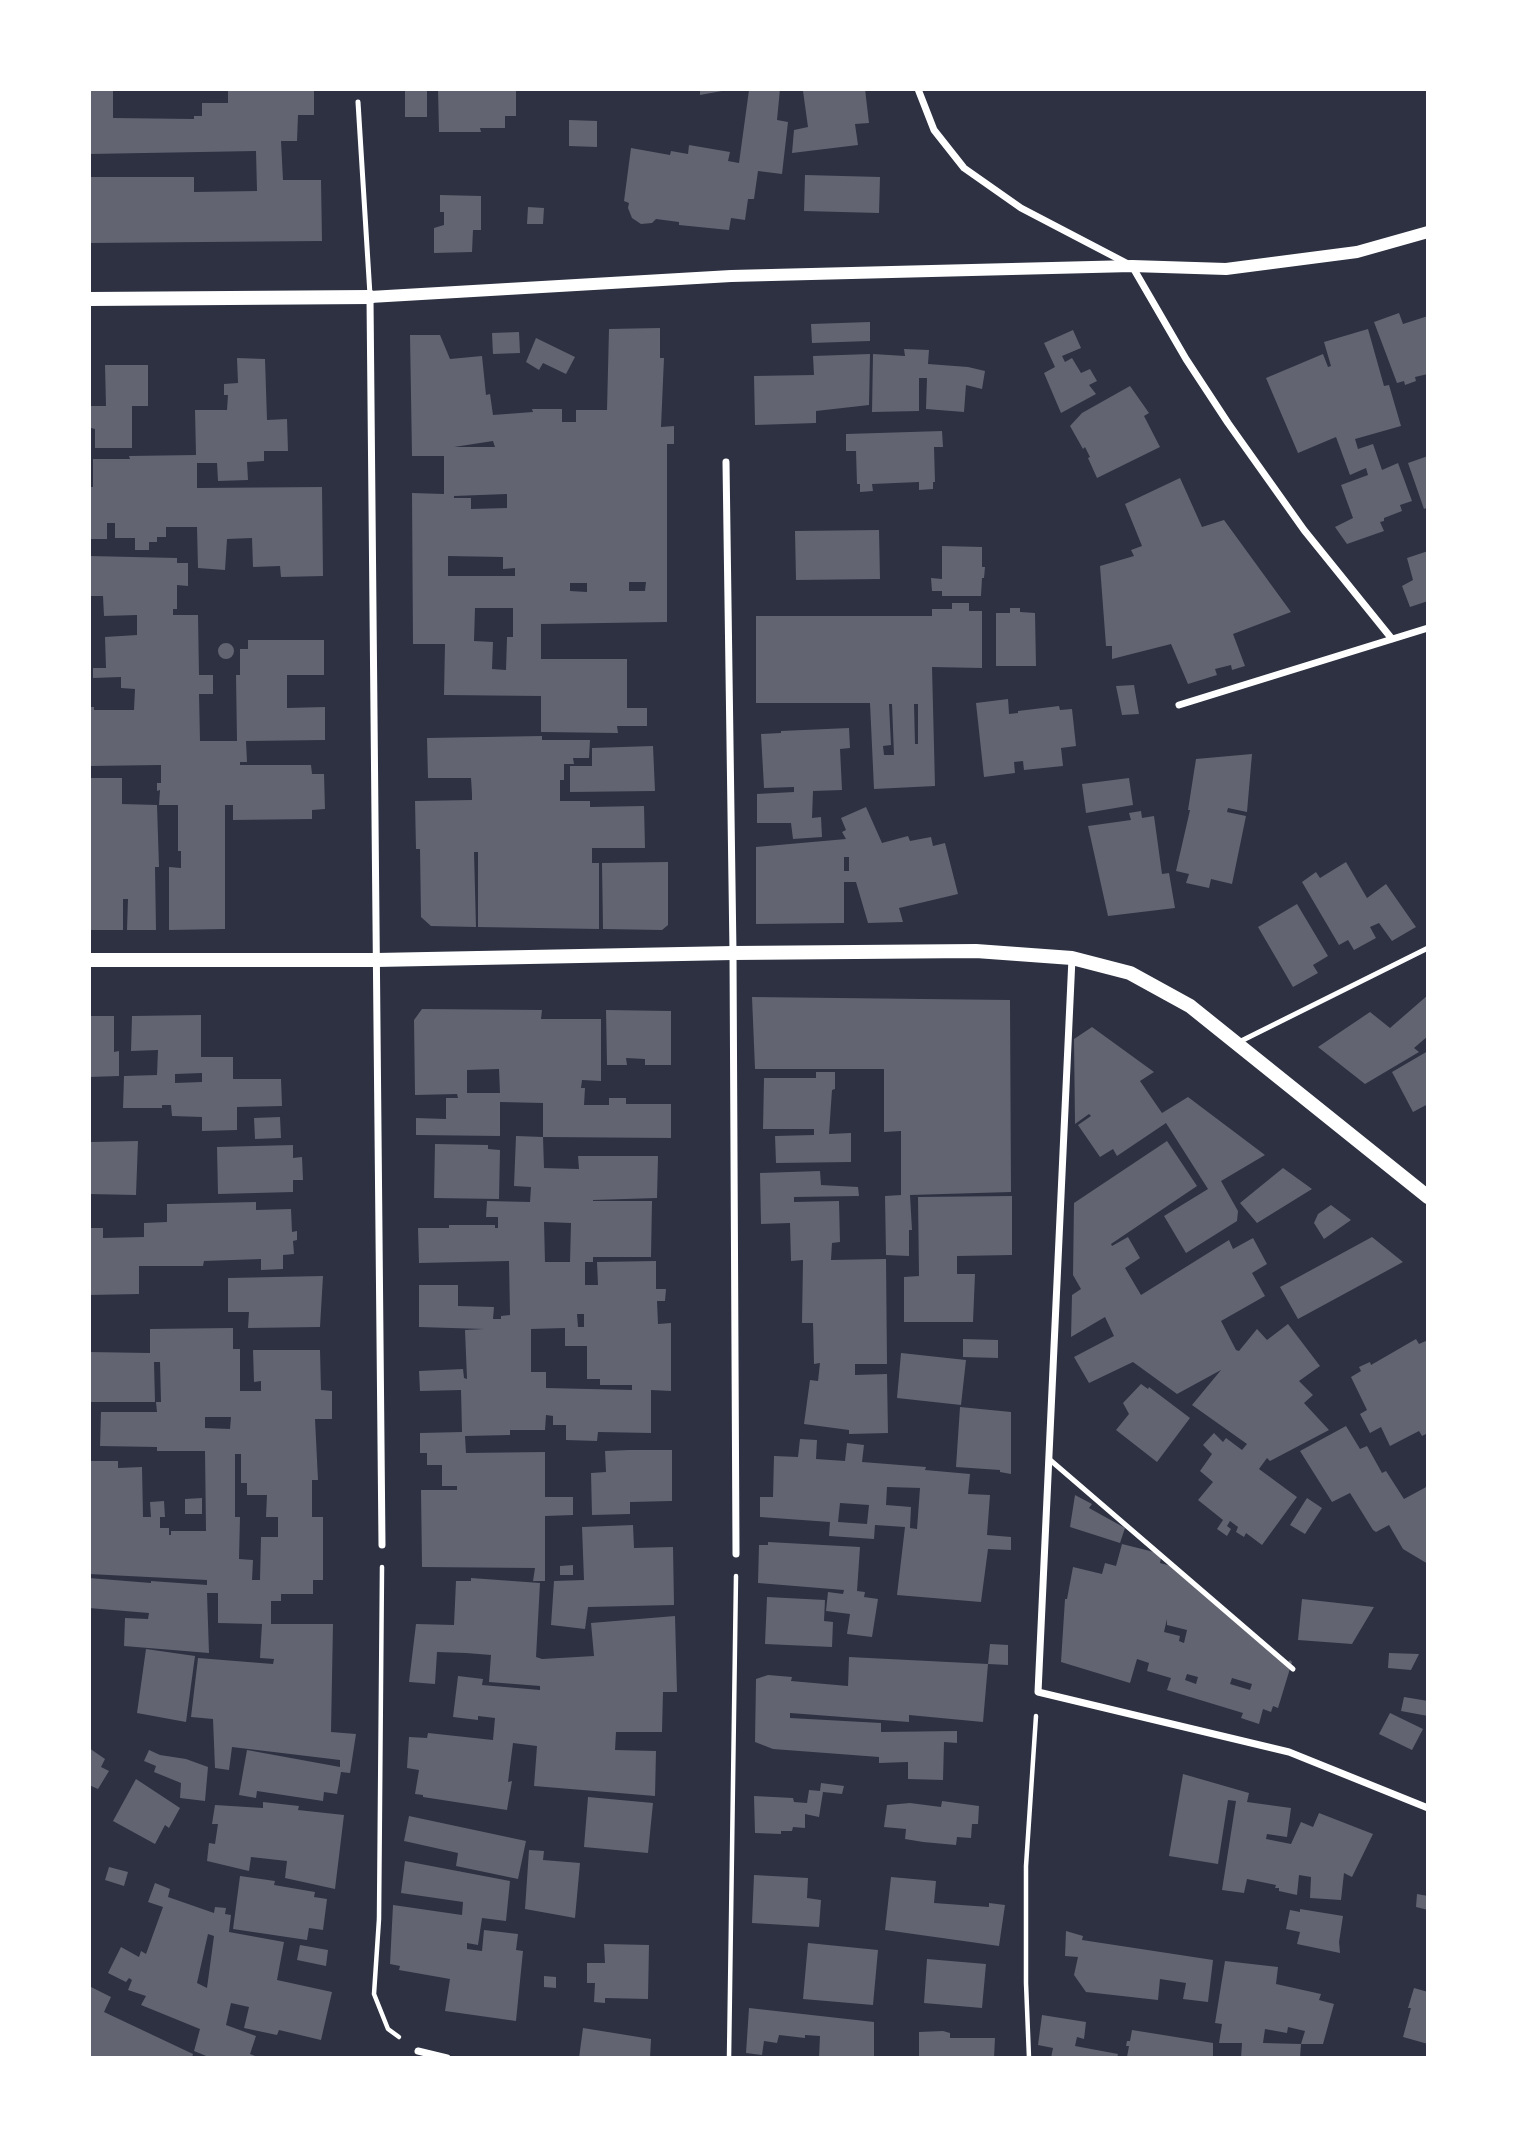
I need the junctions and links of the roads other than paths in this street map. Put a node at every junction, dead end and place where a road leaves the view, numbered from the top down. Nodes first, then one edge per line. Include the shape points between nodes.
1 (918, 89) edge
2 (358, 102) dead end
3 (1428, 232) edge
4 (1132, 266) junction
5 (370, 297) junction
6 (89, 299) edge
7 (726, 462) dead end
8 (1428, 628) edge
9 (1392, 639) junction
10 (1179, 705) dead end
11 (1428, 948) edge
12 (733, 953) junction
13 (1072, 958) junction
14 (89, 960) edge
15 (376, 960) junction
16 (1236, 1044) junction
17 (1428, 1197) edge
18 (1049, 1460) junction
19 (382, 1545) road end
20 (736, 1554) road end
21 (1293, 1669) dead end
22 (1428, 1808) edge
23 (418, 2051) road end
24 (447, 2058) edge

1 - 4 street via 934,130 964,168 1021,208
2 - 5 lane
3 - 4 street via 1357,252 1290,262 1226,269
4 - 5 street via 731,276
4 - 9 street via 1228,423 1304,530
5 - 6 main road
5 - 15 street
7 - 12 street
8 - 9 street
9 - 10 street
11 - 16 lane
12 - 13 main road via 976,951
12 - 15 main road
12 - 20 street
13 - 16 main road via 1130,973 1190,1006
13 - 18 street
14 - 15 main road
15 - 19 street
16 - 17 main road
18 - 21 lane
18 - 22 street via 1038,1692 1289,1752
23 - 24 street

